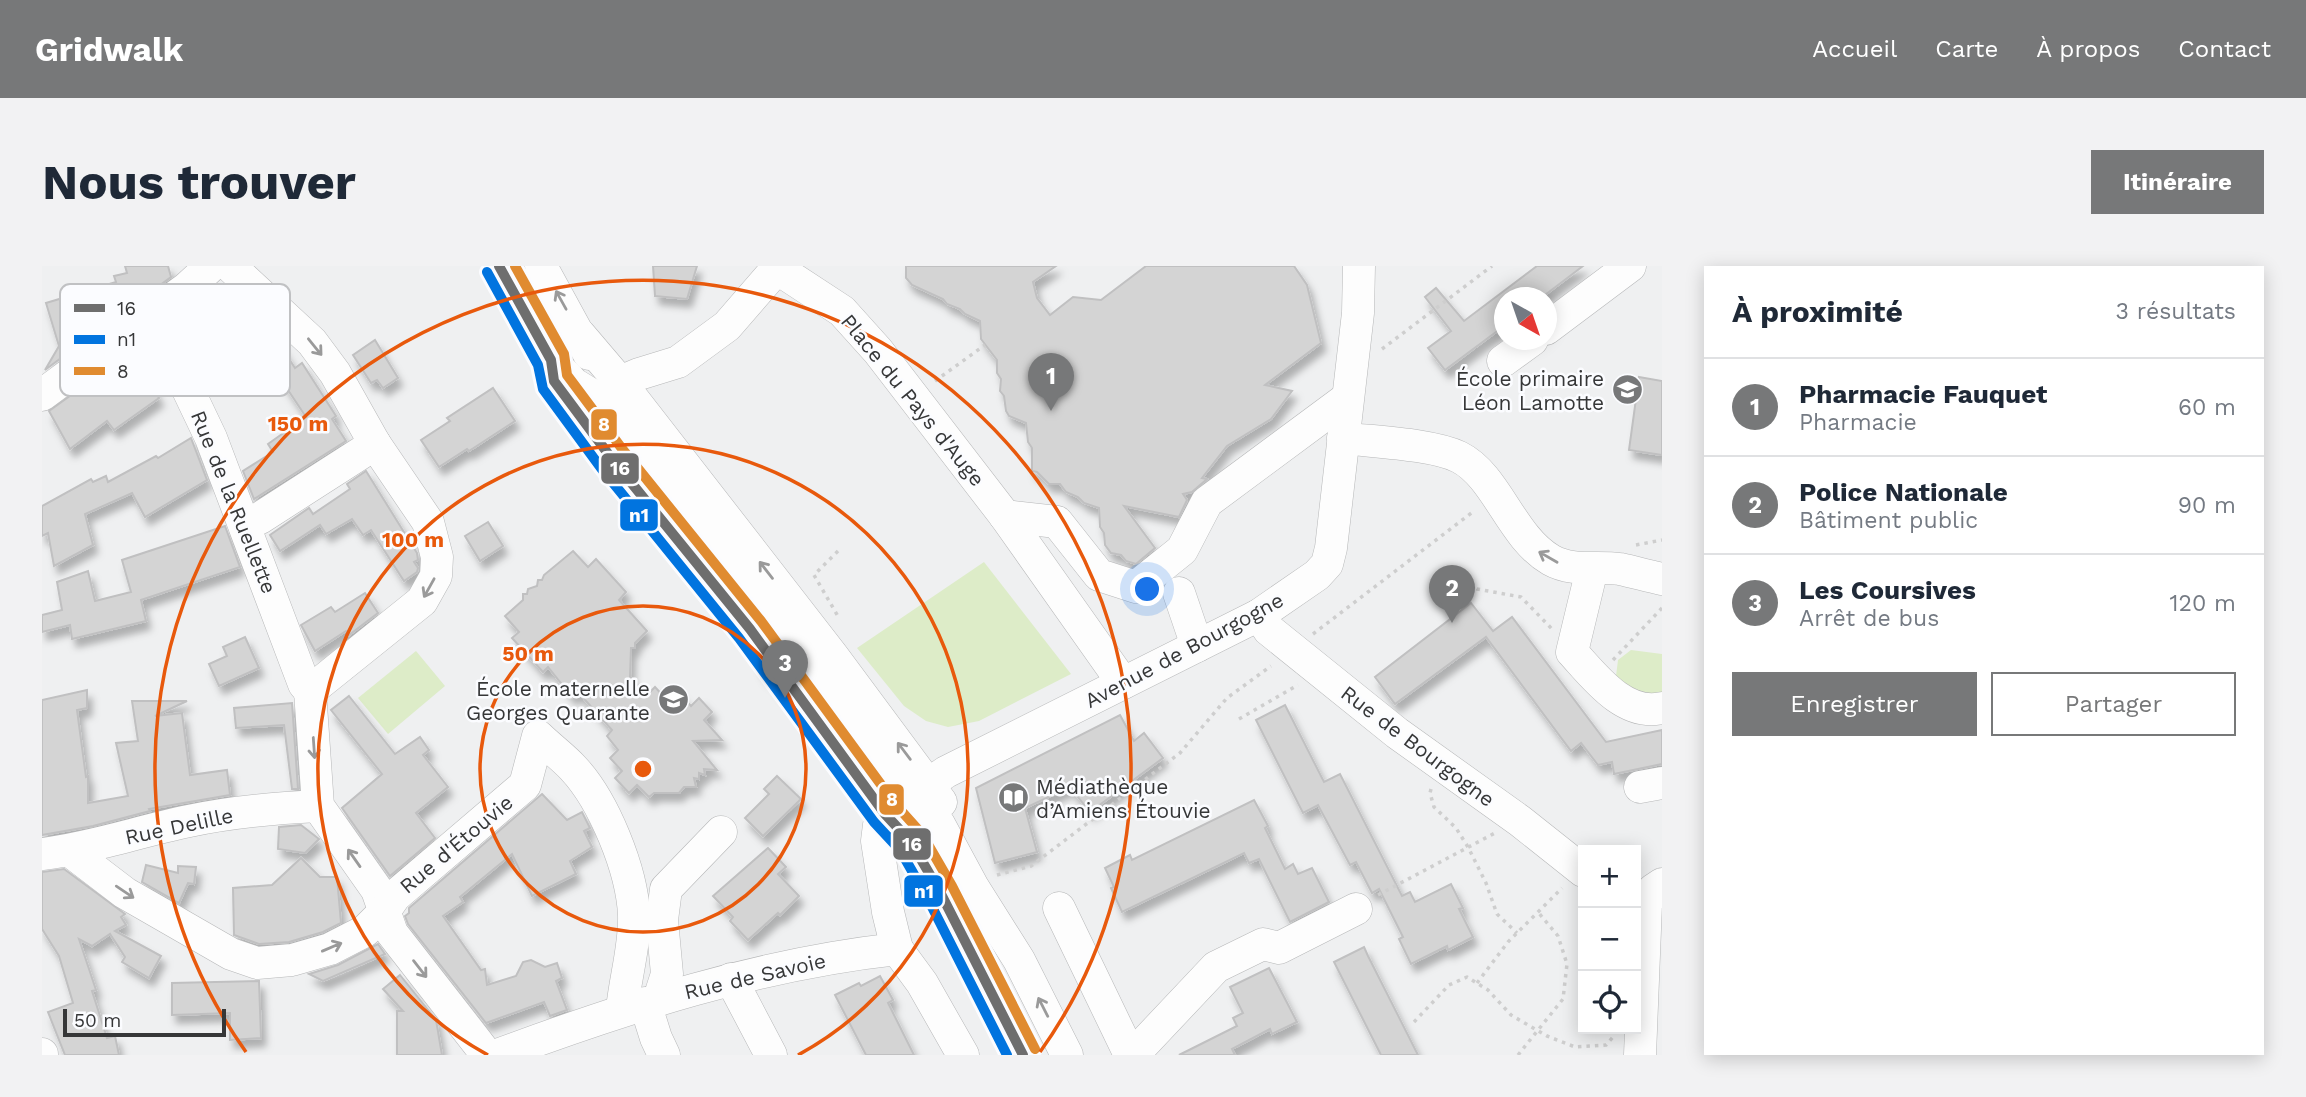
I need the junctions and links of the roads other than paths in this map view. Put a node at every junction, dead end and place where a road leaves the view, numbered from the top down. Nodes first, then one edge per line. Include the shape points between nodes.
1 (211, 266) edge
2 (230, 266) edge
3 (499, 266) edge
4 (541, 266) edge
5 (1630, 266) edge
6 (779, 267) edge
7 (1356, 269) edge
8 (191, 284) edge
9 (249, 284) edge
10 (1557, 320) edge
11 (290, 322) edge
12 (1519, 350) edge
13 (551, 360) junction
14 (1503, 362) dead end
15 (60, 382) edge
16 (610, 391) junction
17 (42, 395) edge
18 (191, 396) edge
19 (1346, 399) junction
20 (1343, 438) junction
21 (375, 444) junction
22 (1005, 516) junction
23 (260, 518) dead end
24 (1592, 569) junction
25 (1662, 579) edge
26 (1179, 593) dead end
27 (1259, 615) junction
28 (1198, 646) junction
29 (1123, 683) junction
30 (310, 691) junction
31 (1662, 708) edge
32 (907, 799) junction
33 (318, 806) junction
34 (721, 832) dead end
35 (56, 852) edge
36 (1578, 867) edge
37 (1648, 895) edge
38 (1059, 908) dead end
39 (1356, 909) road end
40 (383, 913) junction
41 (897, 949) junction
42 (1019, 960) junction
43 (731, 979) junction
44 (642, 1004) junction
45 (487, 1055) edge
46 (496, 1055) edge
47 (664, 1055) edge
48 (771, 1055) edge
49 (963, 1055) edge
50 (1023, 1055) edge
51 (1067, 1055) edge
52 (1131, 1055) edge
53 (1640, 1055) edge

1 - 8 street
2 -> 9 street
3 - 13 street
16 -> 4 street
5 - 10 street
6 - 16 street via 727,326 678,362 639,374
6 - 22 street, Place du Pays d'Auge via 842,311
7 - 19 street, Avenue de Bourgogne via 1358,313
11 -> 21 street via 335,373
12 - 14 street
13 - 16 street via 573,384
13 - 32 street via 554,381 592,433 750,629
15 - 17 street
16 - 32 street via 711,545 783,632
18 - 30 street, Rue de la Ruellette
19 - 20 street, Avenue de Bourgogne
19 - 22 street via 1207,502 1182,550 1136,587 1099,575 1057,522
24 -> 20 street via 1554,562 1535,549 1462,458 1443,451
20 - 27 street, Avenue de Bourgogne via 1327,564
21 - 23 street
21 -> 30 street via 428,522 437,557 436,576 422,601
22 - 29 street, Place du Pays d'Auge
24 - 25 street via 1617,569
24 - 31 street via 1572,652 1614,694 1636,707
26 - 28 street
27 - 28 street, Avenue de Bourgogne
27 - 36 street, Rue de Bourgogne via 1269,630 1320,672
28 - 29 street, Avenue de Bourgogne
29 - 32 street, Avenue de Bourgogne via 955,767
30 -> 33 street
32 - 41 street via 879,825 877,841
32 - 42 street via 939,824
32 - 42 street via 951,816 986,878
32 - 50 street via 911,842
33 - 35 street, Rue Delille via 190,821
40 -> 33 street via 377,890
34 - 44 street via 666,889 662,920 667,974
35 -> 40 street, Rue d'Étouvie via 231,954 257,963 292,960 330,949 365,931
37 - 53 street
38 - 52 street
39 - 52 street via 1279,948 1263,944 1216,967
40 - 44 street, Rue d'Étouvie via 395,896 525,785 538,736 575,769 612,834 629,881
40 -> 45 street via 392,933
41 - 43 street, Rue de Savoie
41 - 49 street
51 -> 42 street
43 - 44 street, Rue de Savoie
43 - 48 street
44 - 46 street, Rue de Savoie
44 - 47 street

